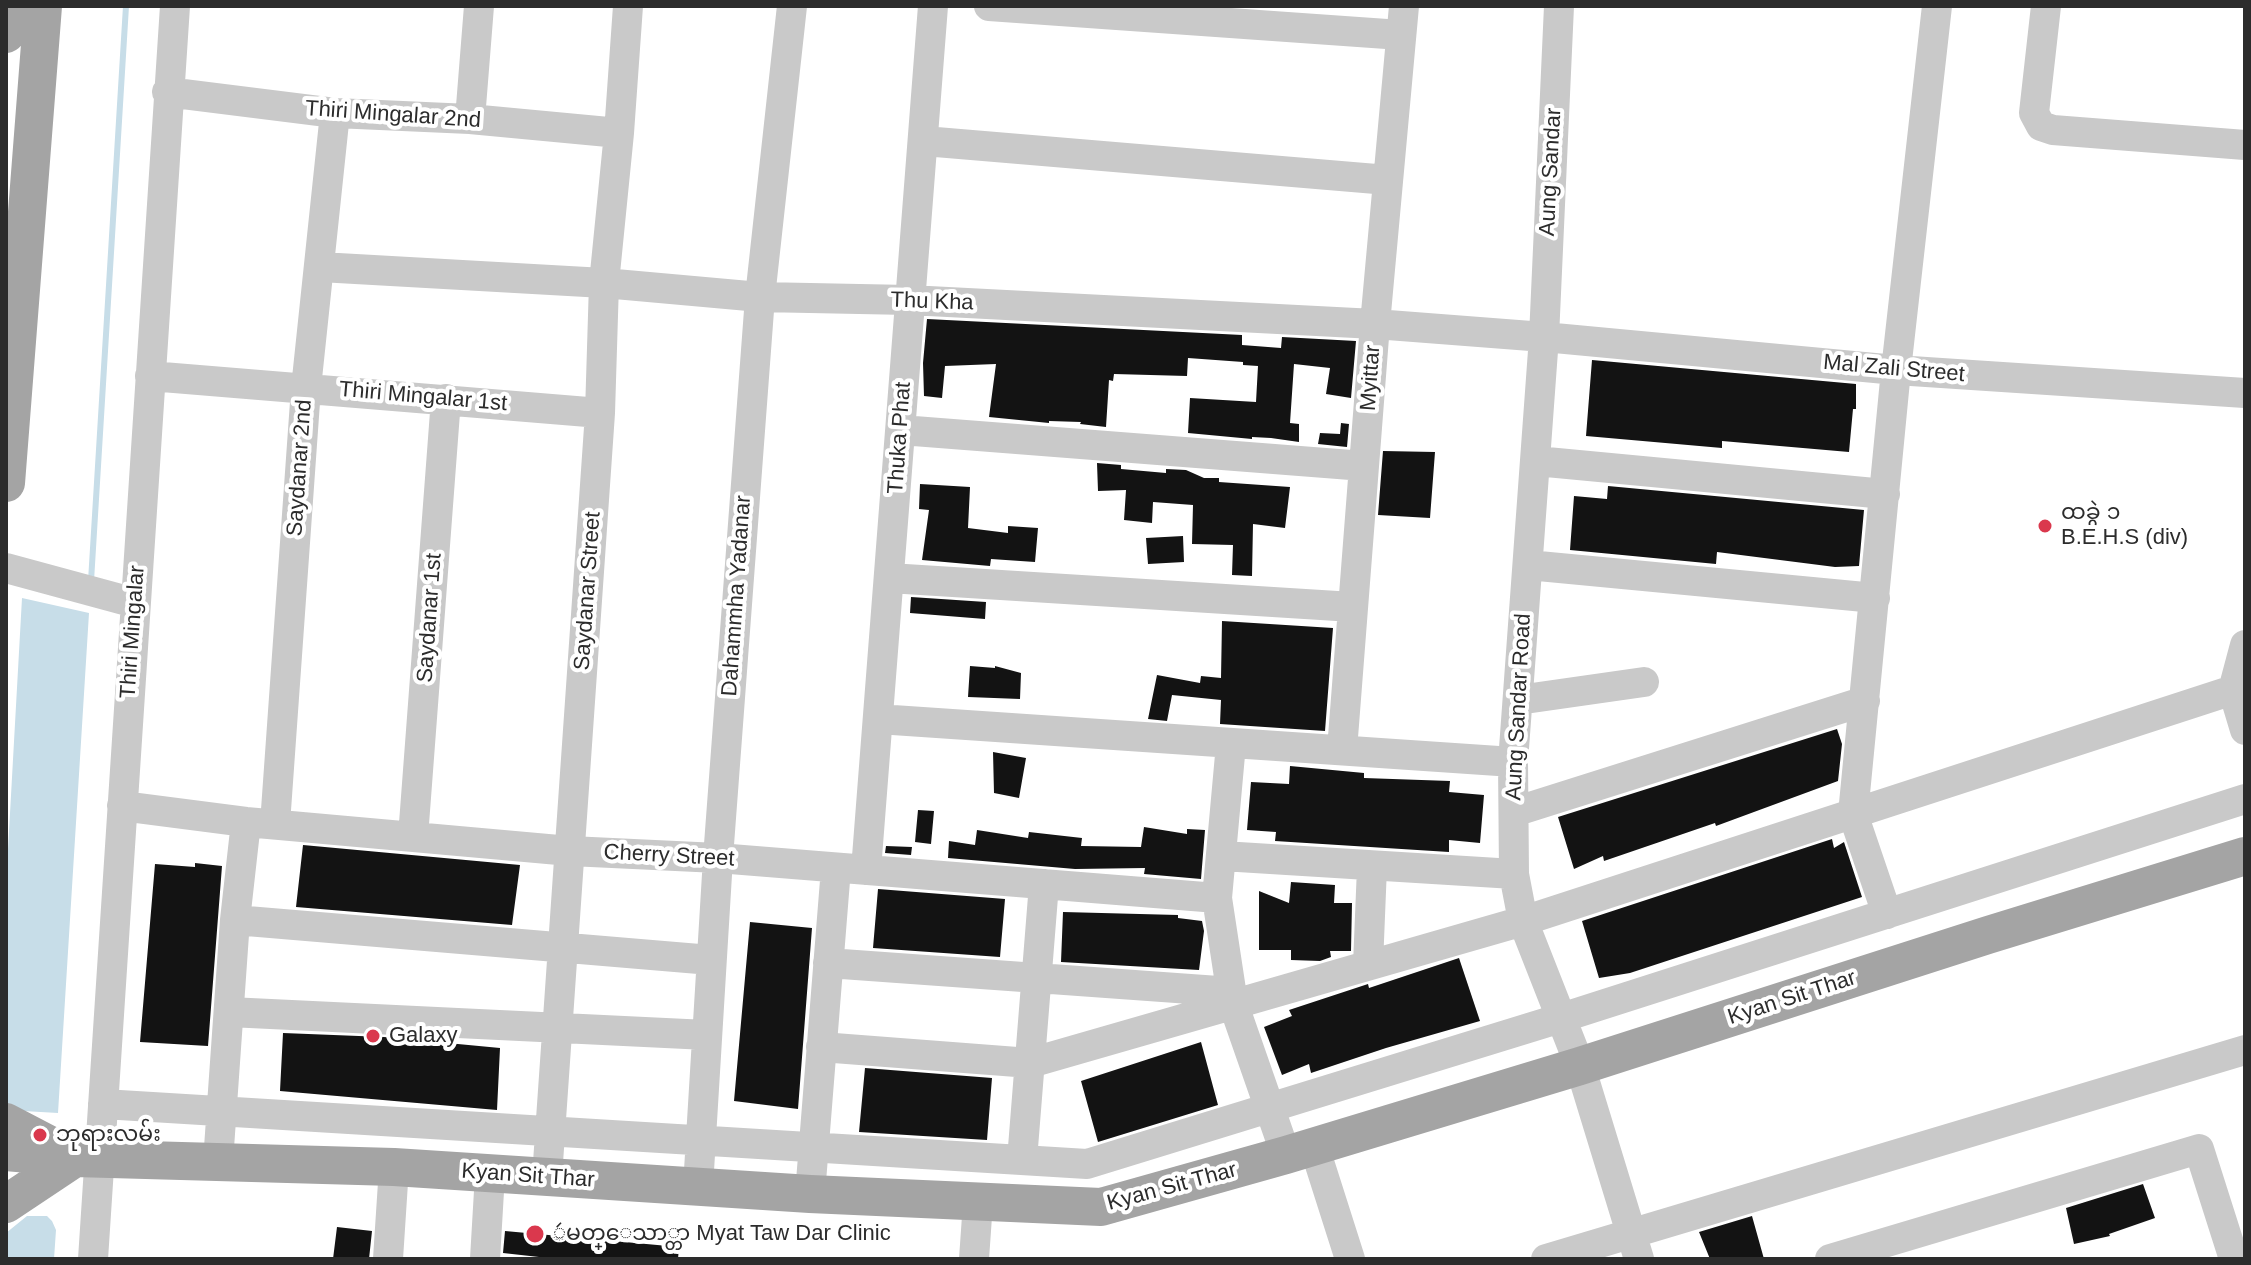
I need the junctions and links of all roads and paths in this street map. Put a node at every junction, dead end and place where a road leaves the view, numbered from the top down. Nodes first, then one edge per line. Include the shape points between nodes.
1 (8, 6) edge
2 (43, 6) edge
3 (175, 6) edge
4 (479, 6) edge
5 (628, 6) edge
6 (792, 6) edge
7 (933, 6) edge
8 (989, 6) edge
9 (1559, 6) edge
10 (1937, 6) edge
11 (2046, 6) edge
12 (1402, 20) edge
13 (6, 34) edge
14 (167, 92) junction
15 (335, 113) junction
16 (470, 119) junction
17 (619, 133) junction
18 (924, 141) junction
19 (2245, 145) edge
20 (1388, 180) junction
21 (320, 267) junction
22 (604, 283) junction
23 (760, 297) junction
24 (909, 300) junction
25 (1375, 324) junction
26 (1544, 337) junction
27 (1896, 370) junction
28 (150, 376) junction
29 (306, 388) junction
30 (2245, 393) edge
31 (446, 399) junction
32 (600, 413) junction
33 (901, 430) junction
34 (1536, 461) junction
35 (1364, 466) junction
36 (6, 483) edge
37 (1885, 494) junction
38 (1528, 565) junction
39 (6, 568) edge
40 (889, 578) junction
41 (1875, 598) junction
42 (135, 603) junction
43 (1353, 607) junction
44 (2245, 645) edge
45 (1644, 682) dead end
46 (2233, 690) junction
47 (1518, 700) junction
48 (1865, 701) junction
49 (878, 719) junction
50 (2245, 730) edge
51 (1231, 744) junction
52 (1342, 750) junction
53 (1513, 762) junction
54 (2245, 799) edge
55 (122, 806) junction
56 (1514, 812) junction
57 (1853, 814) junction
58 (260, 823) junction
59 (413, 837) junction
60 (570, 851) junction
61 (1222, 856) junction
62 (2245, 856) edge
63 (718, 858) junction
64 (1372, 867) junction
65 (836, 868) junction
66 (866, 870) junction
67 (1514, 874) junction
68 (1044, 884) junction
69 (1217, 898) junction
70 (1887, 914) junction
71 (235, 920) junction
72 (1523, 921) junction
73 (563, 947) junction
74 (711, 960) junction
75 (828, 963) junction
76 (1368, 965) junction
77 (1037, 978) junction
78 (1232, 997) junction
79 (229, 1012) junction
80 (1561, 1018) junction
81 (558, 1028) junction
82 (707, 1035) junction
83 (821, 1047) junction
84 (2245, 1050) edge
85 (1030, 1063) junction
86 (1580, 1066) junction
87 (103, 1104) junction
88 (1270, 1109) junction
89 (222, 1111) junction
90 (6, 1122) edge
91 (550, 1131) junction
92 (700, 1140) junction
93 (813, 1147) junction
94 (1300, 1151) junction
95 (6, 1152) edge
96 (87, 1158) junction
97 (1022, 1160) junction
98 (218, 1162) junction
99 (394, 1167) junction
100 (490, 1174) junction
101 (547, 1177) junction
102 (698, 1187) junction
103 (810, 1194) junction
104 (978, 1202) junction
105 (6, 1204) edge
106 (1635, 1246) edge
107 (93, 1259) edge
108 (388, 1259) edge
109 (485, 1259) edge
110 (974, 1259) edge
111 (1350, 1259) edge
112 (1546, 1259) edge
113 (1830, 1259) edge
114 (2234, 1259) edge

1 - 13 main road
2 - 36 main road
3 - 14 street, Thiri Mingalar
4 - 16 street
5 - 17 street, Saydanar Street
6 - 23 street, Dahammha Yadanar
7 - 18 street, Thuka Phat
8 - 12 street
9 - 26 street, Aung Sandar
10 - 27 street
11 - 19 street via 2034,113 2041,126
12 - 20 street, Myittar
14 - 15 street, Thiri Mingalar 2nd
14 - 28 street, Thiri Mingalar
15 - 16 street, Thiri Mingalar 2nd
15 - 21 street, Saydanar 2nd
16 - 17 street, Thiri Mingalar 2nd
17 - 22 street, Saydanar Street
18 - 20 street
18 - 24 street, Thuka Phat
20 - 25 street, Myittar
21 - 22 street, Thu Kha
21 - 29 street, Saydanar 2nd
22 - 23 street, Thu Kha
22 - 32 street, Saydanar Street
23 - 24 street, Thu Kha
23 - 63 street, Dahammha Yadanar
24 - 25 street, Thu Kha
24 - 33 street, Thuka Phat
25 - 26 street, Thu Kha
25 - 35 street, Myittar
26 - 27 street, Mal Zali Street
26 - 34 street, Aung Sandar Road
27 - 30 street, Mal Zali Street
27 - 37 street
28 - 29 street, Thiri Mingalar 1st
28 - 42 street, Thiri Mingalar
29 - 31 street, Thiri Mingalar 1st
29 - 58 street, Saydanar 2nd
31 - 32 street, Thiri Mingalar 1st
31 - 59 street, Saydanar 1st
32 - 60 street, Saydanar Street
33 - 35 street
33 - 40 street, Thuka Phat
34 - 37 street
34 - 38 street, Aung Sandar Road
35 - 43 street, Myittar
37 - 41 street
38 - 41 street
38 - 47 street, Aung Sandar Road
39 - 42 street
40 - 43 street
40 - 49 street, Thuka Phat
41 - 48 street
42 - 55 street, Thiri Mingalar
43 - 52 street, Myittar
44 - 46 street
45 - 47 street
46 - 50 street
46 - 57 street
47 - 53 street, Aung Sandar Road
48 - 56 street
48 - 57 street
49 - 51 street
49 - 66 street, Thuka Phat
51 - 52 street
51 - 61 street
52 - 53 street
53 - 56 street, Aung Sandar Road
54 - 70 street
55 - 58 street, Cherry Street
55 - 87 street, Thiri Mingalar
56 - 67 street, Aung Sandar Road
57 - 70 street
57 - 72 street
58 - 59 street, Cherry Street
58 - 71 street, Saydanar 2nd
59 - 60 street, Cherry Street
60 - 63 street, Cherry Street
60 - 73 street, Saydanar Street
61 - 64 street
61 - 69 street
62 - 86 main road, Kyan Sit Thar
63 - 65 street, Cherry Street
63 - 74 street, Dahammha Yadanar
64 - 67 street
64 - 76 street
65 - 66 street, Cherry Street
65 - 75 street
66 - 68 street, Cherry Street
67 - 72 street, Aung Sandar Road
68 - 69 street, Cherry Street
68 - 77 street
69 - 78 street
70 - 80 street
71 - 73 street
71 - 79 street, Saydanar 2nd
72 - 76 street
72 - 80 street, Aung Sandar Road
73 - 74 street
73 - 81 street, Saydanar Street
74 - 82 street, Dahammha Yadanar
75 - 77 street
75 - 83 street
76 - 78 street
77 - 78 street
77 - 85 street
78 - 85 street
78 - 88 street
79 - 81 street
79 - 89 street, Saydanar 2nd
80 - 86 street, Aung Sandar Road
80 - 88 street
81 - 82 street
81 - 91 street, Saydanar Street
82 - 92 street, Dahammha Yadanar
83 - 85 street
83 - 93 street
84 - 106 street
85 - 97 street
86 - 94 main road, Kyan Sit Thar
86 - 106 street, Aung Sandar Road
87 - 89 street
87 - 96 street, Thiri Mingalar
88 - 94 street
88 - 97 street via 1087,1164
89 - 91 street
89 - 98 street, Saydanar 2nd
90 - 96 main road
91 - 92 street
91 - 101 street, Saydanar Street
92 - 93 street
92 - 102 street, Dahammha Yadanar
93 - 97 street
93 - 103 street
94 - 104 main road, Kyan Sit Thar via 1101,1207
94 - 111 street
95 - 96 main road, Kyan Sit Thar
96 - 98 main road, Kyan Sit Thar
96 - 105 main road
96 - 107 street, Thiri Mingalar
98 - 99 main road, Kyan Sit Thar
99 - 100 main road, Kyan Sit Thar
99 - 108 street
100 - 101 main road, Kyan Sit Thar
100 - 109 street
101 - 102 main road, Kyan Sit Thar
102 - 103 main road, Kyan Sit Thar
103 - 104 main road, Kyan Sit Thar
104 - 110 street
106 - 112 street
113 - 114 street via 2199,1149

